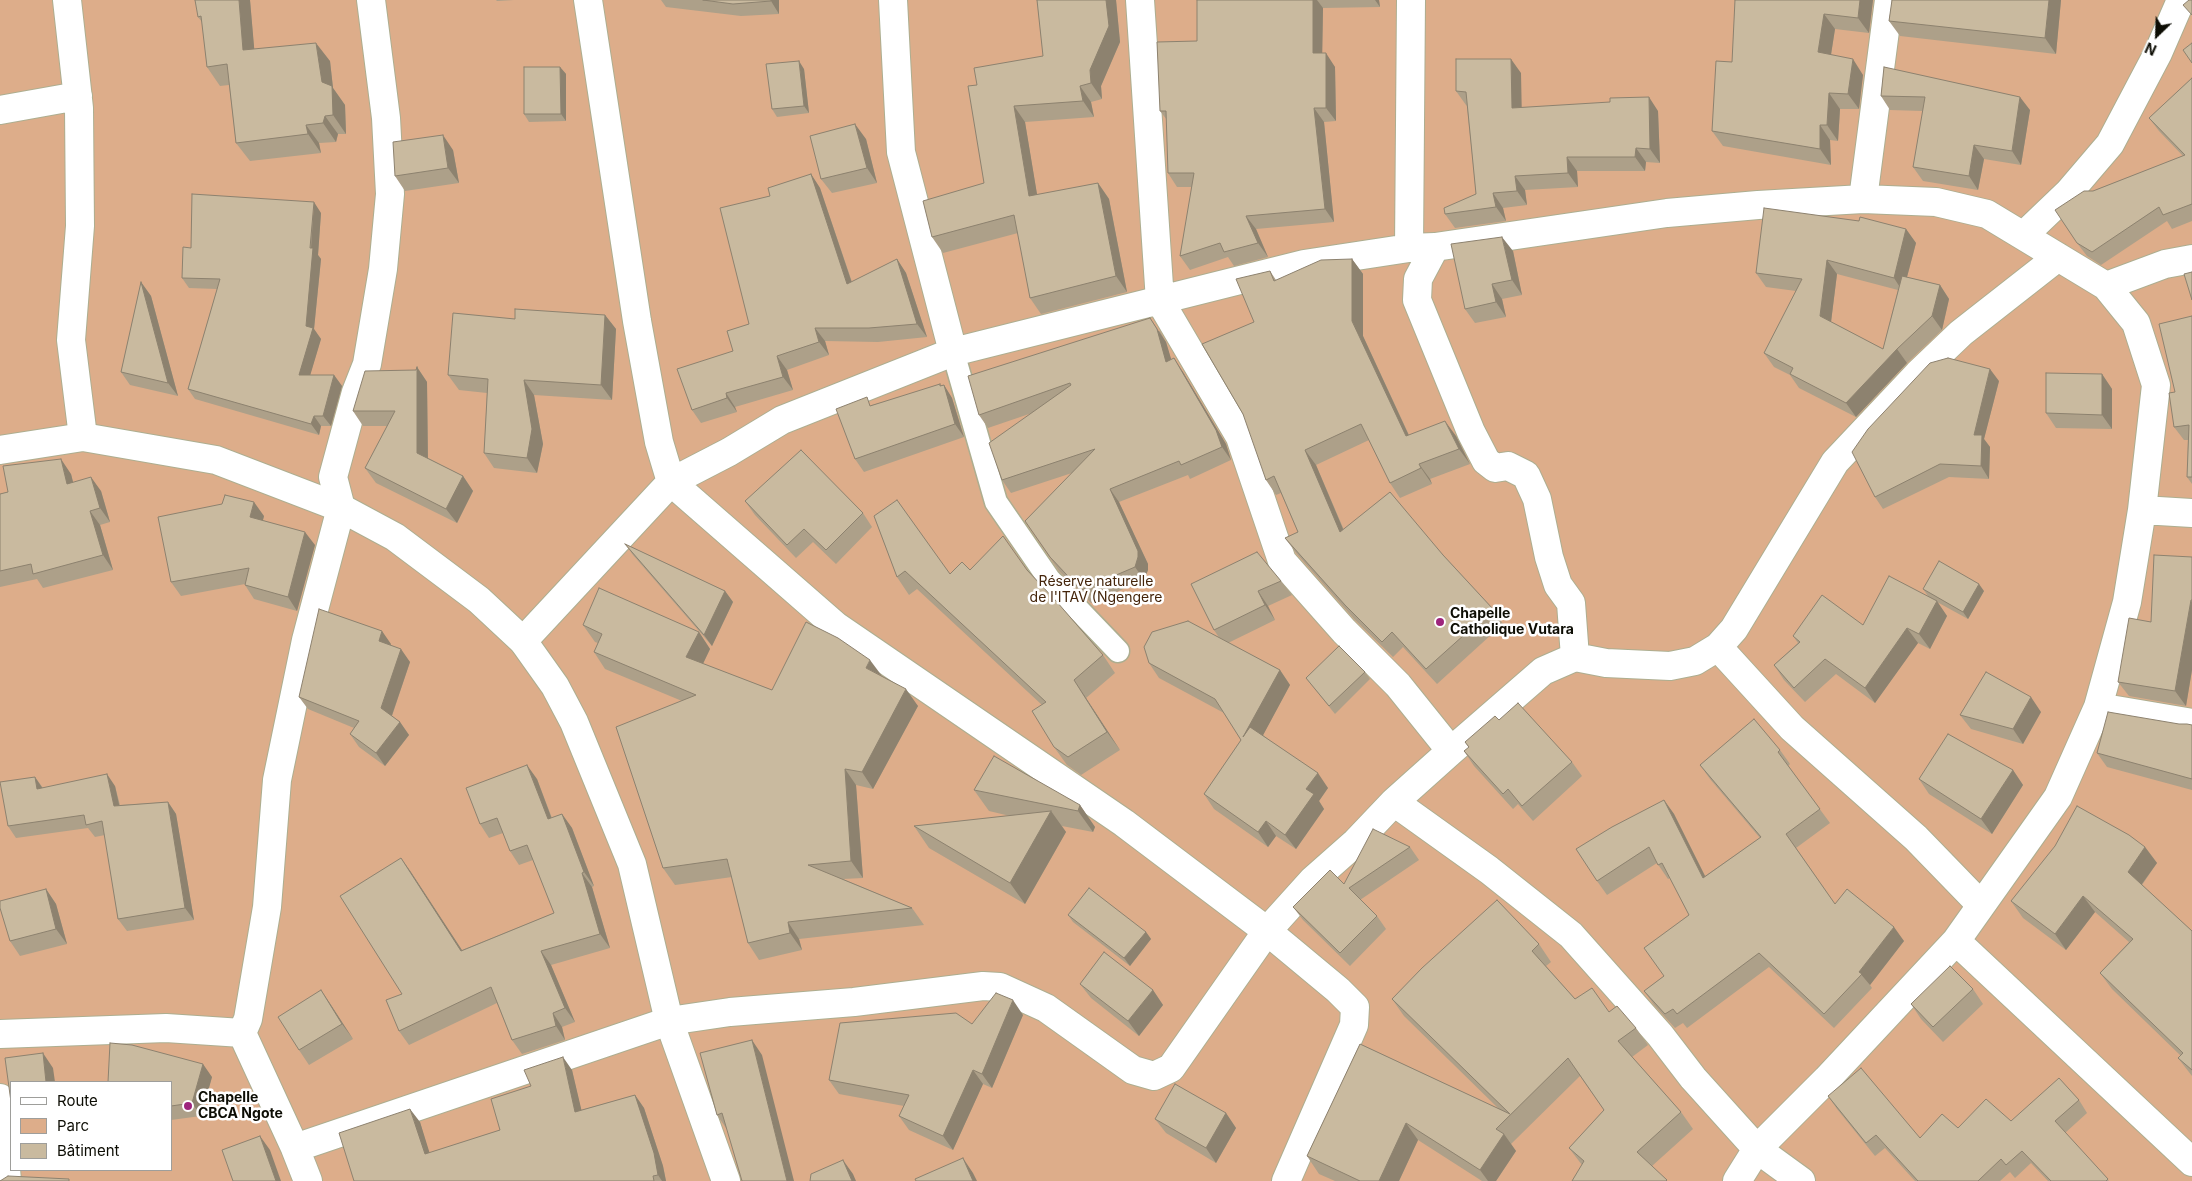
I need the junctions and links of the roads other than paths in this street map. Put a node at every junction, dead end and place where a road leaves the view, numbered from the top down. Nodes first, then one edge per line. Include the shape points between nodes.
1 (67, 0) edge
2 (371, 0) edge
3 (588, 0) edge
4 (893, 0) edge
5 (1140, 0) edge
6 (1410, 0) edge
7 (1889, 0) edge
8 (2181, 0) edge
9 (78, 96) junction
10 (0, 110) edge
11 (1862, 199) junction
12 (2024, 235) junction
13 (1422, 248) junction
14 (2058, 257) junction
15 (2192, 259) edge
16 (2106, 286) junction
17 (1160, 301) junction
18 (953, 352) junction
19 (83, 437) junction
20 (0, 450) edge
21 (671, 482) junction
22 (341, 508) junction
23 (2142, 510) junction
24 (2192, 513) edge
25 (523, 641) junction
26 (1718, 647) junction
27 (1118, 651) dead end
28 (1574, 657) junction
29 (2098, 707) junction
30 (2192, 722) edge
31 (1450, 751) junction
32 (1394, 802) junction
33 (1981, 905) junction
34 (1267, 931) junction
35 (1956, 941) junction
36 (670, 1021) junction
37 (242, 1033) junction
38 (0, 1034) edge
39 (0, 1098) edge
40 (295, 1148) junction
41 (1757, 1149) junction
42 (2192, 1162) edge
43 (7, 1181) edge
44 (308, 1181) edge
45 (726, 1181) edge
46 (1286, 1181) edge
47 (1737, 1181) edge
48 (1801, 1181) edge

1 - 9 street
2 - 22 street via 386,118 390,194 383,269 366,364 333,477
3 - 21 street via 637,321 659,442
4 - 18 street via 901,152
5 - 17 street
6 - 13 street
7 - 11 street
8 - 12 street via 2158,53 2110,144 2069,192
9 - 10 street
9 - 19 street via 80,226 71,340
11 - 12 street via 1936,202 1987,214
11 - 13 street via 1667,212
12 - 14 street
13 - 17 street via 1304,264
13 - 28 street via 1417,300 1486,462 1495,468 1508,466 1526,475 1537,499 1558,586 1571,603
14 - 16 street
14 - 26 street via 1961,333 1835,462 1734,629
15 - 16 street via 2165,264
16 - 23 street via 2136,323 2156,385
17 - 18 street
17 - 31 street via 1240,437 1282,561 1344,631 1398,685
18 - 21 street via 782,420
18 - 27 lane via 996,502 1049,578
19 - 20 street
19 - 22 street via 216,460
21 - 25 street
21 - 34 street via 836,626 1124,823
22 - 25 street via 395,537 479,600
22 - 37 street via 306,640 277,780 267,907 248,1019
23 - 24 street
23 - 29 street via 2127,602
25 - 36 street via 555,686 574,722 632,864
26 - 28 street via 1696,661 1670,666 1606,663
26 - 33 street via 1792,728 1916,838
28 - 31 street via 1544,671
29 - 30 street
29 - 33 street via 2058,797
31 - 32 street
32 - 34 street via 1313,880
32 - 41 street via 1489,870 1570,935
33 - 35 street
34 - 36 street via 1171,1068 1154,1076 1132,1070 1046,1008 1000,987 983,986 854,1002 730,1012
34 - 46 street via 1355,1007 1354,1025
35 - 41 street via 1828,1079
35 - 42 street
36 - 40 street
36 - 45 street
37 - 38 street via 166,1028
37 - 40 street
39 - 43 street
40 - 44 street
41 - 47 street
41 - 48 street

